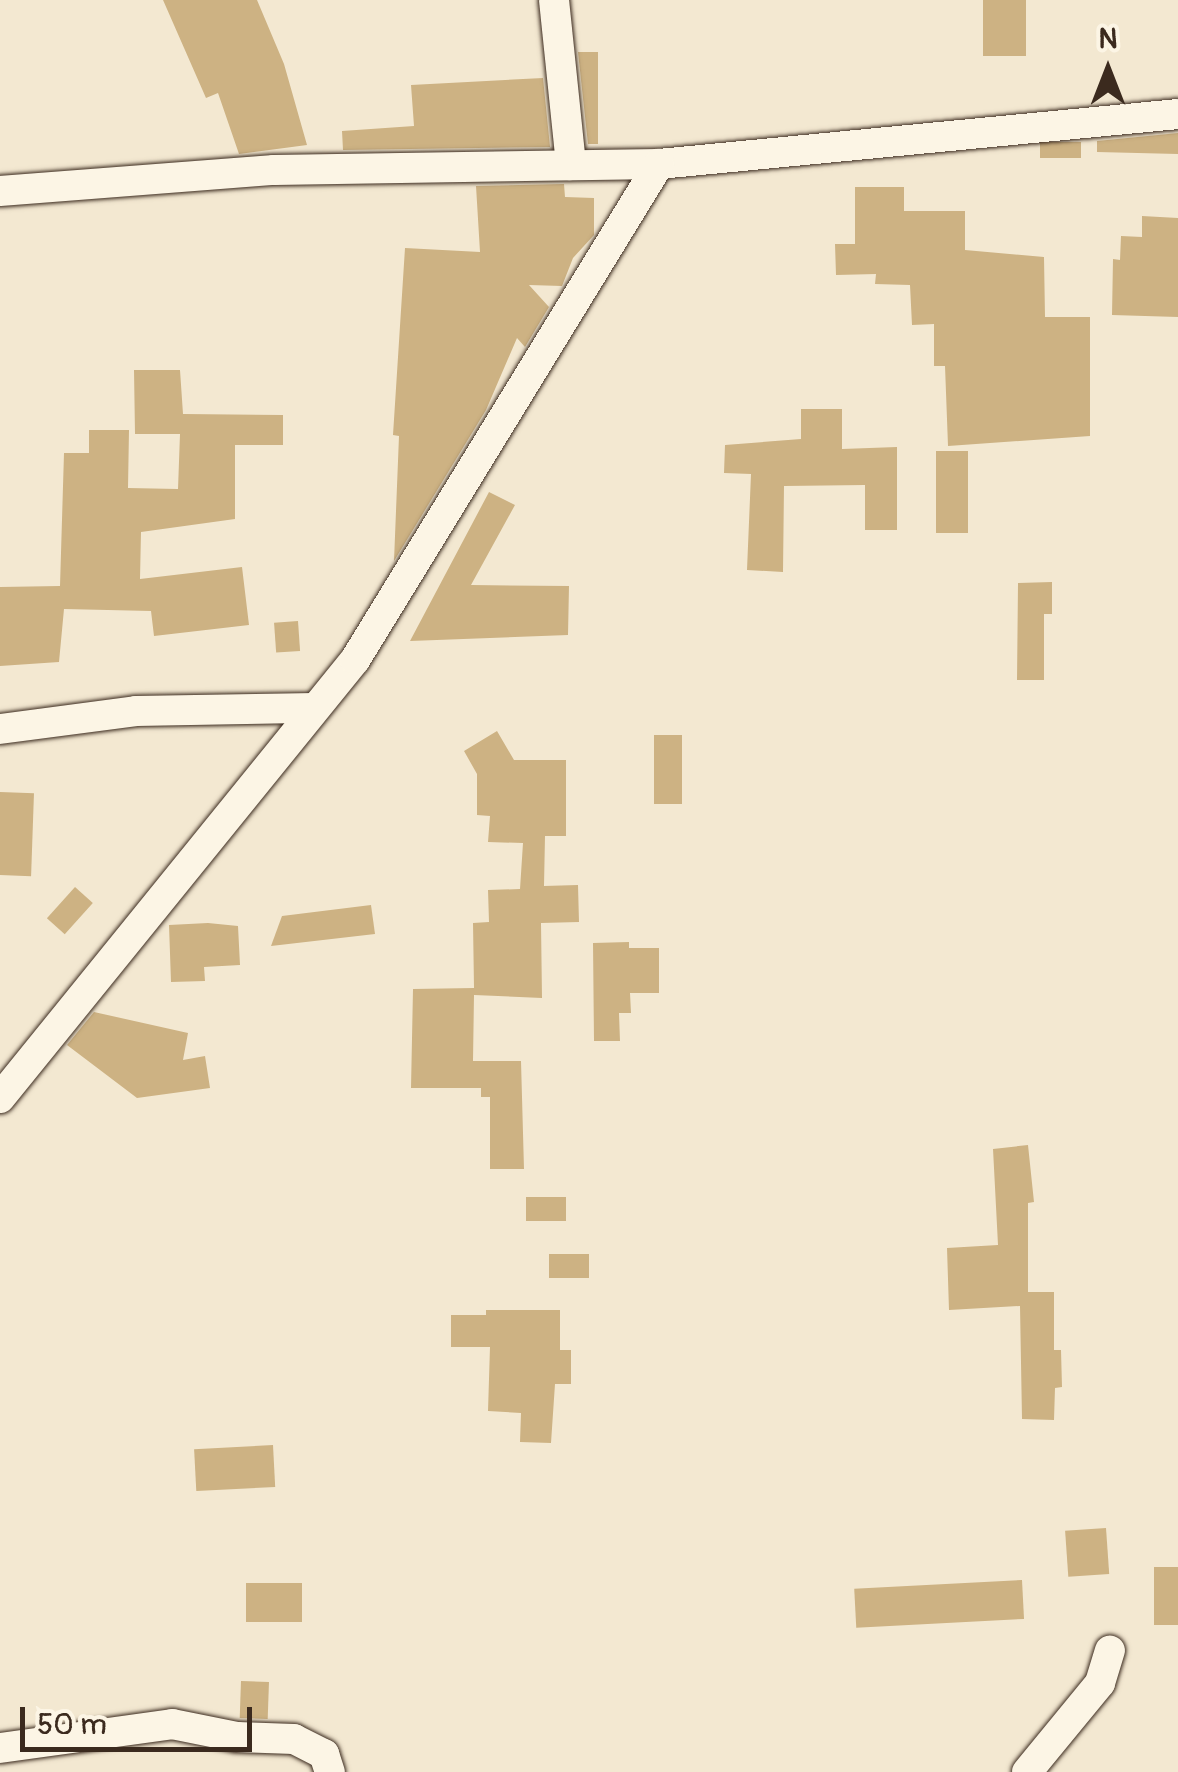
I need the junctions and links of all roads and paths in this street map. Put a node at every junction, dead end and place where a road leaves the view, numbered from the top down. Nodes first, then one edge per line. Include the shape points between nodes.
1 (554, 0) edge
2 (1178, 114) edge
3 (658, 164) junction
4 (570, 165) junction
5 (0, 191) edge
6 (316, 708) junction
7 (0, 730) edge
8 (0, 1098) edge
9 (1110, 1650) dead end
10 (0, 1748) edge
11 (330, 1772) edge
12 (1027, 1772) edge

1 - 4 street
2 - 3 street
3 - 4 street
3 - 6 street via 355,660
4 - 5 street via 274,170
6 - 7 street via 136,712
6 - 8 street
9 - 12 street via 1100,1683
10 - 11 street via 172,1724 237,1738 294,1739 324,1754

